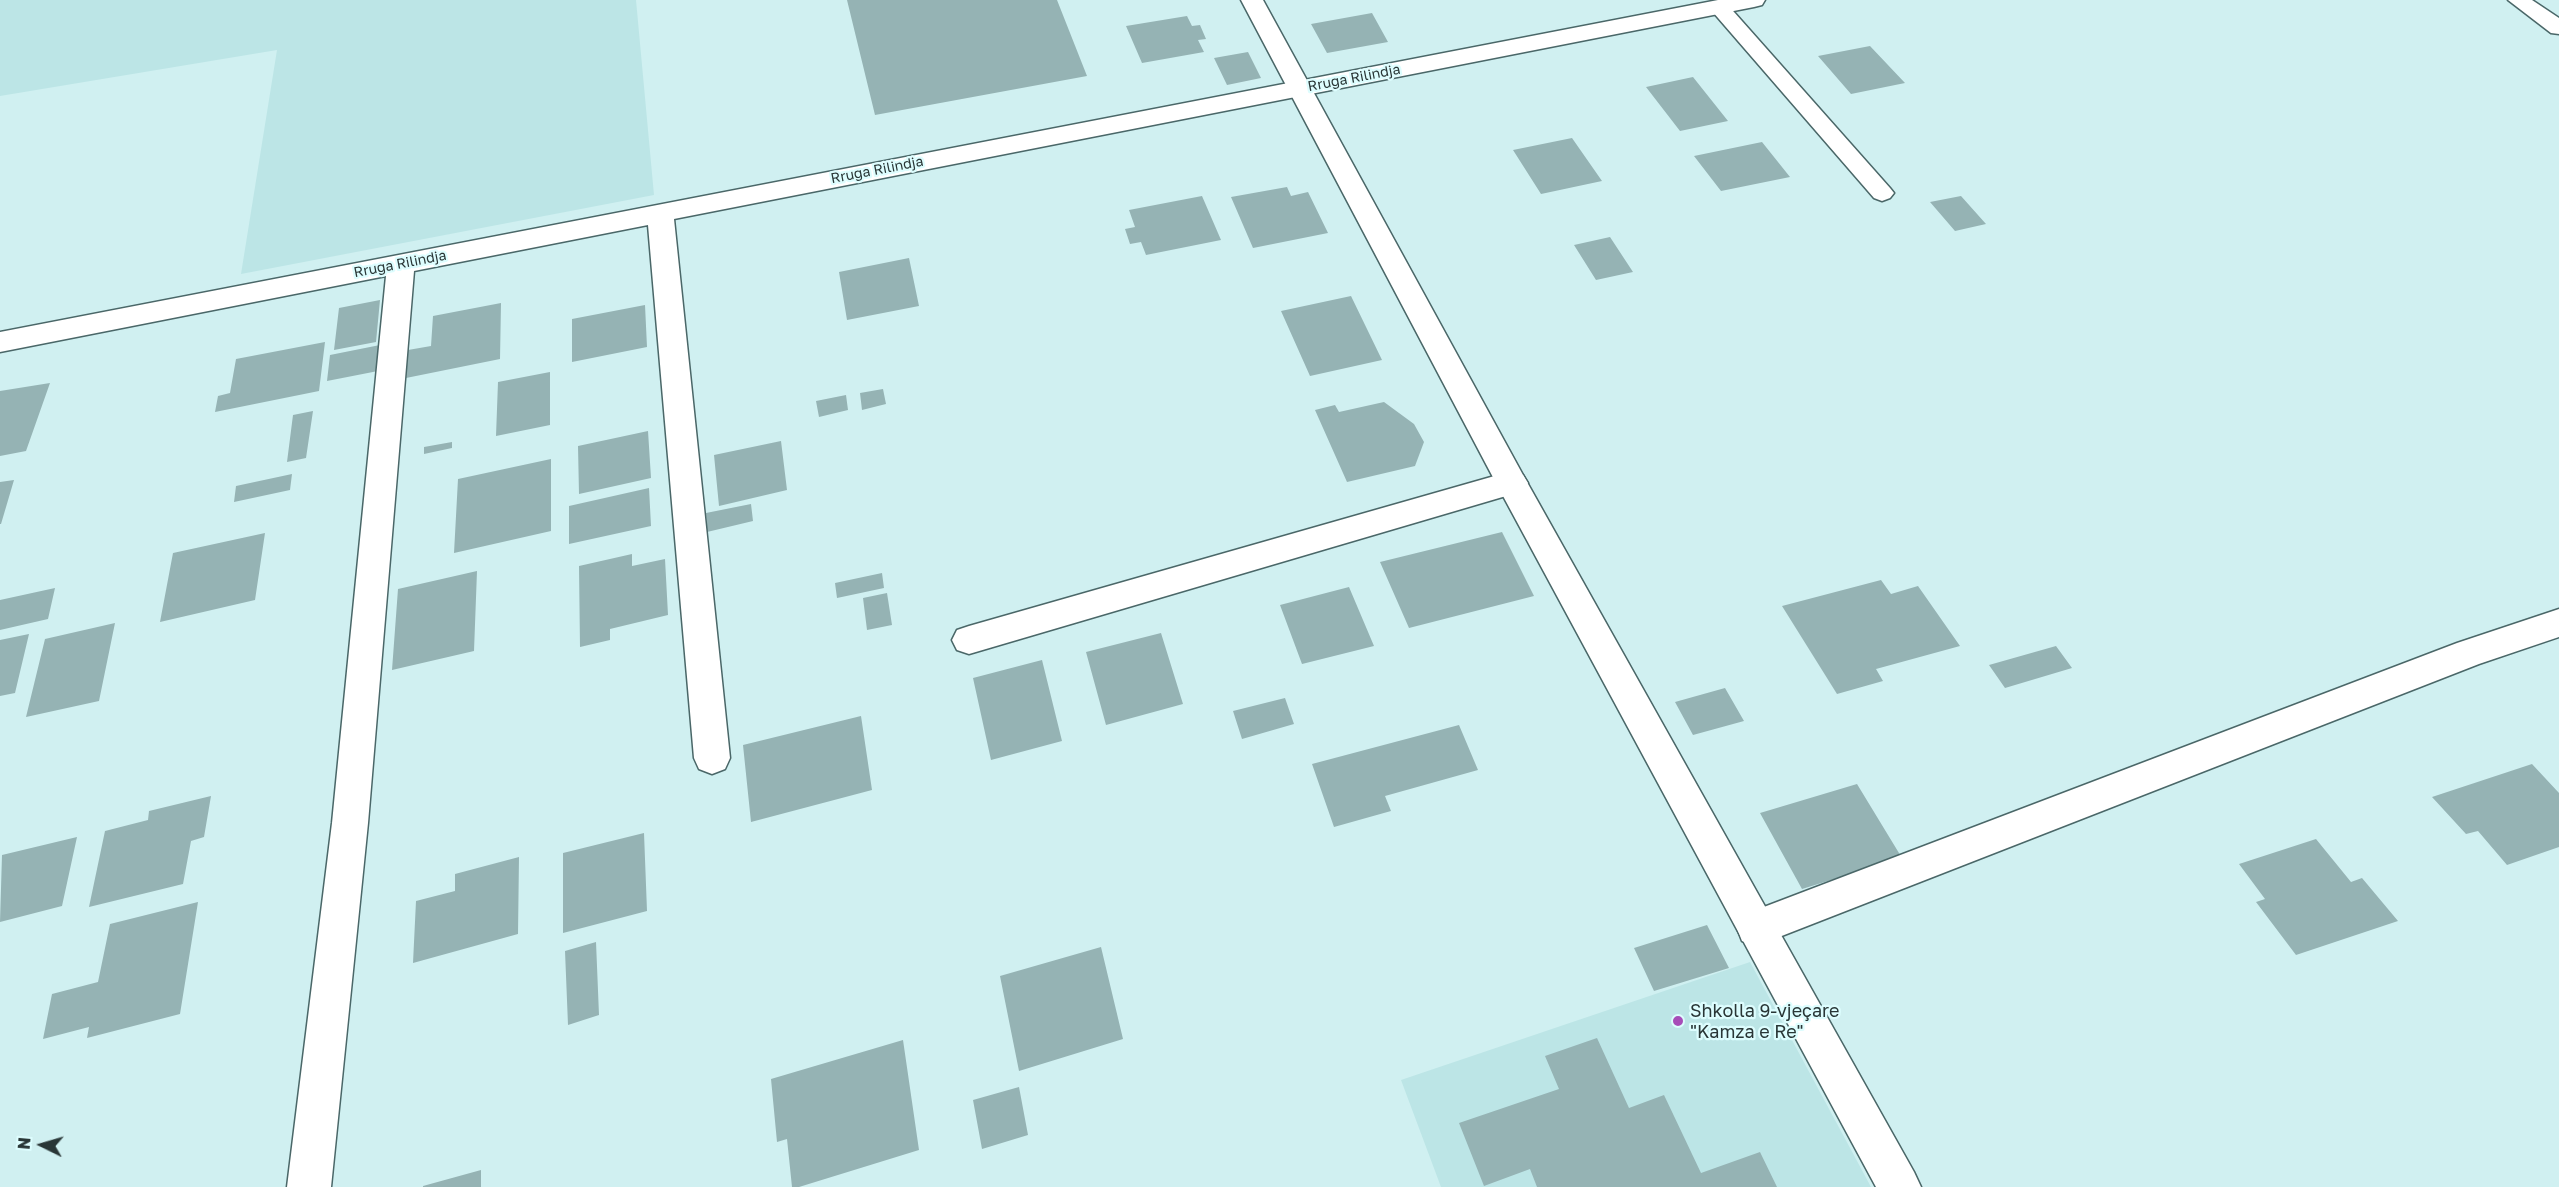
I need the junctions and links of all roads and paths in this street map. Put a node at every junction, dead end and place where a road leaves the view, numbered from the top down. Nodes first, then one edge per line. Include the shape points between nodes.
1 (1252, 0) edge
2 (1754, 0) edge
3 (2518, 0) edge
4 (1704, 6) edge
5 (2559, 28) edge
6 (1300, 88) junction
7 (1882, 193) dead end
8 (660, 213) junction
9 (400, 264) junction
10 (0, 342) edge
11 (1512, 483) junction
12 (2559, 623) edge
13 (969, 640) dead end
14 (712, 758) dead end
15 (1756, 928) junction
16 (309, 1187) edge
17 (1899, 1187) edge

1 - 6 street
2 - 4 street, Rruga Rilindja
3 - 5 lane
4 - 6 street, Rruga Rilindja
4 - 7 lane
6 - 8 street, Rruga Rilindja
6 - 11 street
8 - 9 street, Rruga Rilindja
8 - 14 street
9 - 10 street, Rruga Rilindja
9 - 16 street via 350,823
11 - 13 street
11 - 15 street
12 - 15 street via 2458,657
15 - 17 street

